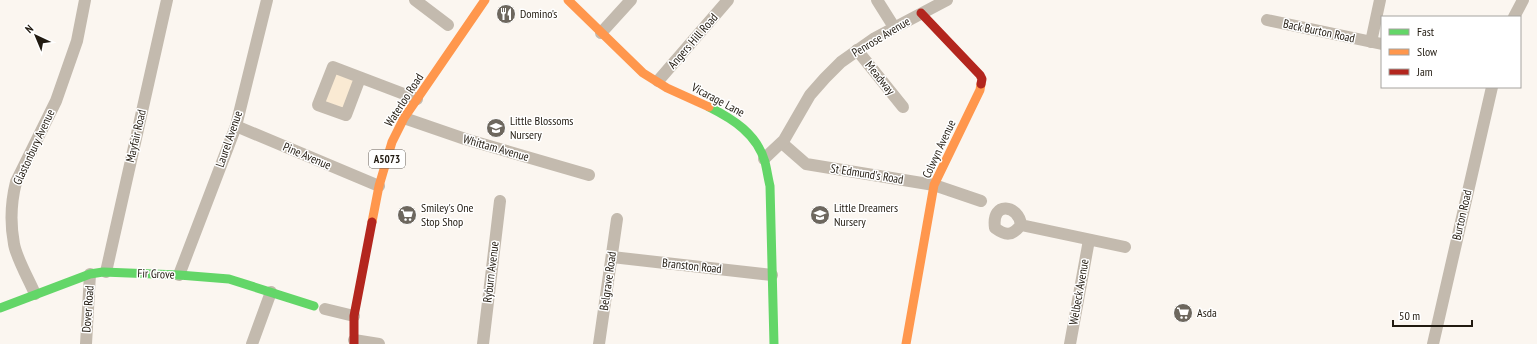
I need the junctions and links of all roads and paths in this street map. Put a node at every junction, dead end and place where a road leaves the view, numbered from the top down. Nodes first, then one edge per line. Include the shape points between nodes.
1 (85, 0) edge
2 (167, 0) edge
3 (267, 0) edge
4 (415, 0) edge
5 (485, 0) edge
6 (568, 0) edge
7 (631, 0) edge
8 (728, 0) edge
9 (877, 0) edge
10 (947, 0) edge
11 (1380, 0) edge
12 (1523, 0) edge
13 (921, 14) junction
14 (1515, 16) edge
15 (1267, 20) dead end
16 (448, 25) dead end
17 (894, 27) junction
18 (601, 33) junction
19 (1376, 43) edge
20 (857, 50) junction
21 (360, 78) dead end
22 (658, 81) junction
23 (1492, 88) edge
24 (417, 98) junction
25 (903, 107) dead end
26 (404, 118) junction
27 (236, 126) junction
28 (782, 143) junction
29 (764, 159) junction
30 (589, 175) dead end
31 (934, 185) junction
32 (379, 186) junction
33 (500, 201) dead end
34 (981, 201) dead end
35 (617, 218) dead end
36 (1021, 225) dead end
37 (1089, 240) junction
38 (1125, 247) dead end
39 (612, 257) junction
40 (106, 272) junction
41 (90, 274) junction
42 (179, 274) junction
43 (772, 275) junction
44 (272, 292) junction
45 (35, 294) junction
46 (0, 308) edge
47 (319, 308) joint
48 (354, 316) junction
49 (354, 342) edge
50 (775, 342) edge
51 (86, 344) edge
52 (252, 344) edge
53 (379, 344) edge
54 (483, 344) edge
55 (599, 344) edge
56 (906, 344) edge
57 (1070, 344) edge
58 (1433, 344) edge

1 - 45 street, Glastonbury Avenue via 77,41 56,101 16,182 13,196 11,213 14,245
2 - 40 street, Mayfair Road
3 - 27 street, Laurel Avenue
4 - 16 street
5 - 24 main road, Waterloo Road / A5073
6 - 18 main road, Vicarage Lane
7 - 18 street
8 - 22 street, Angers Hill Road
9 - 17 street
10 - 13 street, Penrose Avenue
11 - 19 street, Back Burton Road
12 - 14 street
13 - 17 street, Penrose Avenue
13 - 31 main road, Colwyn Avenue via 982,79 980,90
15 - 19 street, Back Burton Road
17 - 20 street, Penrose Avenue
18 - 22 main road, Vicarage Lane via 632,64
20 - 25 street, Meadway
20 - 28 street, Penrose Avenue via 841,62 810,95
21 - 24 street
22 - 29 main road, Vicarage Lane via 741,125 751,135
23 - 58 street, Burton Road
24 - 26 main road, Waterloo Road / A5073
26 - 30 street, Whittam Avenue via 465,139
26 - 32 main road, Waterloo Road / A5073 via 392,142
27 - 32 street, Pine Avenue
27 - 42 street, Laurel Avenue
28 - 29 street, Penrose Avenue
28 - 31 street, St Edmund's Road via 806,164
29 - 43 main road, Vicarage Lane via 769,172 770,186
31 - 34 street, St Edmund's Road
31 - 56 main road, Colwyn Avenue
32 - 48 main road, Waterloo Road / A5073
33 - 54 street, Ryburn Avenue
35 - 39 street, Belgrave Road
36 - 37 street
37 - 38 street
37 - 57 street, Welbeck Avenue
39 - 43 street, Branston Road
39 - 55 street, Belgrave Road
40 - 41 main road, Fir Grove
40 - 42 main road, Fir Grove
41 - 45 main road, Fir Grove
41 - 51 street, Dover Road
42 - 44 main road, Fir Grove via 230,279
43 - 50 main road, Vicarage Lane
44 - 47 main road, Fir Grove
44 - 52 street
45 - 46 main road, Fir Grove
47 - 48 street, Fir Grove
48 - 49 main road, Waterloo Road / A5073
49 - 53 street

